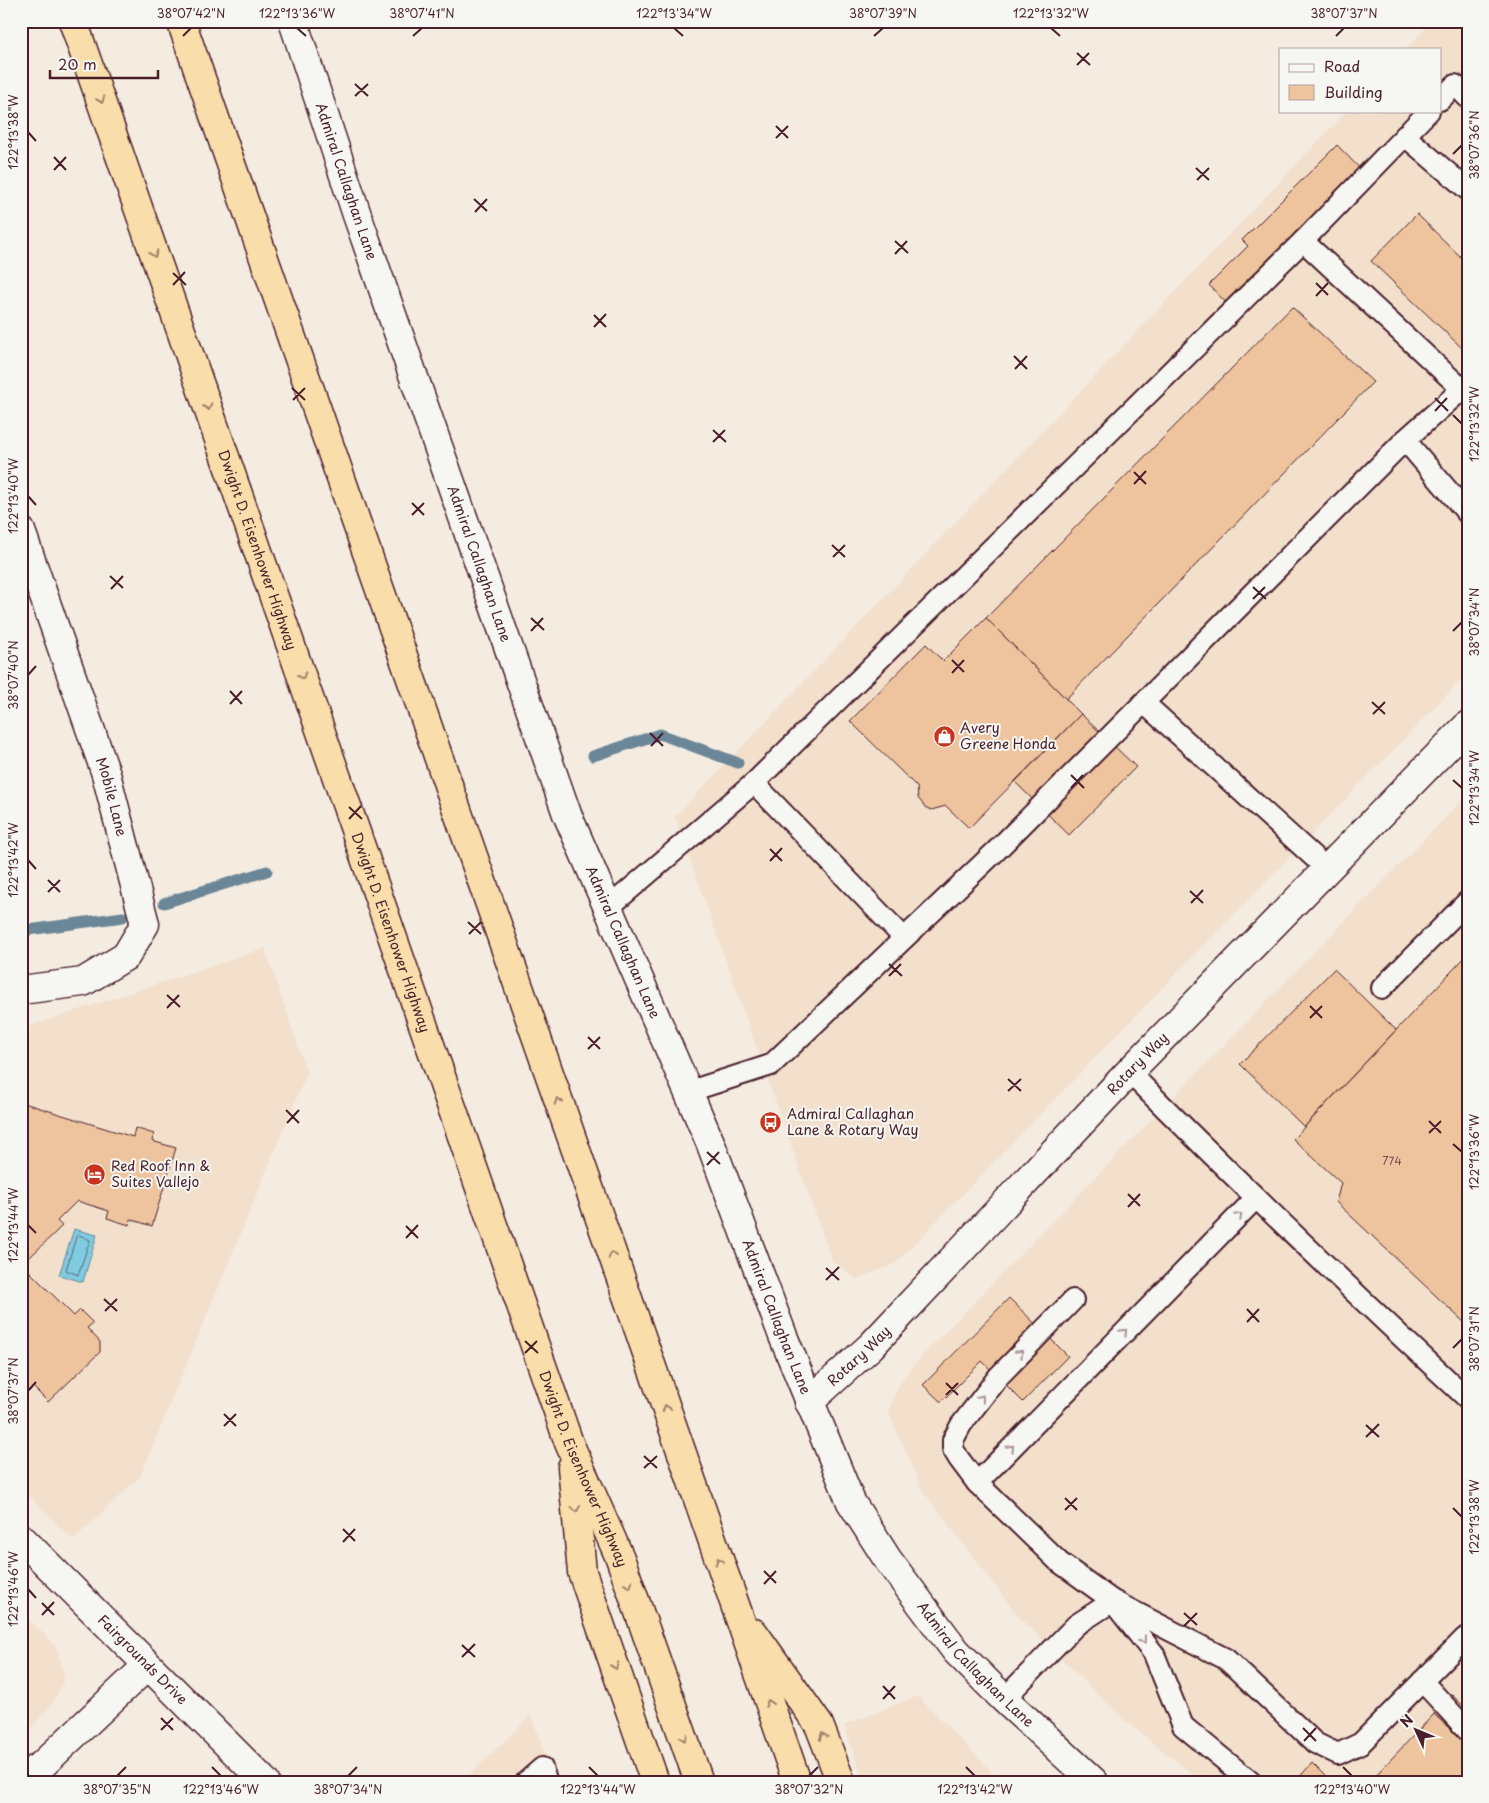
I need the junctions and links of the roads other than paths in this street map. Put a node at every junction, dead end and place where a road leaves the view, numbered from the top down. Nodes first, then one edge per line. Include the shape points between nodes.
1 (73, 21) edge
2 (181, 21) edge
3 (293, 21) edge
4 (1442, 98) edge
5 (1468, 98) edge
6 (1428, 112) edge
7 (1405, 136) junction
8 (1468, 190) edge
9 (1303, 241) junction
10 (1465, 386) edge
11 (1405, 440) junction
12 (1468, 514) edge
13 (21, 531) edge
14 (1144, 703) junction
15 (1468, 725) edge
16 (754, 783) junction
17 (1327, 869) junction
18 (1468, 901) edge
19 (608, 908) junction
20 (904, 938) junction
21 (1382, 988) dead end
22 (21, 990) edge
23 (1129, 1072) junction
24 (687, 1092) junction
25 (1255, 1200) junction
26 (1073, 1300) dead end
27 (1468, 1400) edge
28 (810, 1402) junction
29 (569, 1443) junction
30 (977, 1483) junction
31 (21, 1538) edge
32 (1113, 1601) junction
33 (735, 1607) junction
34 (1468, 1640) edge
35 (147, 1666) junction
36 (1422, 1681) junction
37 (1004, 1699) junction
38 (1468, 1731) edge
39 (21, 1779) edge
40 (265, 1782) edge
41 (526, 1782) edge
42 (547, 1782) edge
43 (655, 1782) edge
44 (699, 1782) edge
45 (797, 1782) edge
46 (841, 1782) edge
47 (1094, 1782) edge
48 (1251, 1782) edge

1 -> 29 highway, Dwight D. Eisenhower Highway
33 -> 2 highway
3 - 19 main road, Admiral Callaghan Lane via 357,215 567,814
4 - 5 lane via 1455,85
6 - 7 lane
7 - 8 lane
7 - 9 lane
9 - 10 lane
9 - 16 lane
10 - 11 lane
11 - 12 lane
11 - 14 lane
13 - 22 main road, Mobile Lane via 106,774 146,924 126,956 83,982
14 - 17 lane
14 - 20 lane
15 - 17 main road, Rotary Way
16 - 19 lane
16 - 20 lane
17 - 23 main road, Rotary Way
18 - 21 lane
19 - 24 main road, Admiral Callaghan Lane
20 - 24 lane via 771,1065
23 - 25 lane
23 - 28 main road, Rotary Way via 871,1346
24 - 28 main road, Admiral Callaghan Lane via 728,1187
25 - 27 lane
30 -> 25 lane
30 -> 26 lane via 953,1449 957,1432 998,1376
28 - 37 main road, Admiral Callaghan Lane via 851,1502 888,1560 956,1651
29 -> 43 highway via 582,1572
29 -> 44 highway, Dwight D. Eisenhower Highway via 620,1558
30 - 32 lane via 1059,1562
31 - 35 main road, Fairgrounds Drive
32 - 36 lane via 1226,1658 1315,1743 1338,1754 1361,1743
32 - 37 lane via 1076,1625
32 -> 48 lane via 1154,1654 1183,1726
45 -> 33 highway
46 -> 33 highway via 819,1725
34 - 36 lane via 1465,1638
35 - 39 main road via 42,1765
35 - 40 main road, Fairgrounds Drive
36 - 38 lane
37 - 47 main road, Admiral Callaghan Lane
41 - 42 lane via 542,1768

